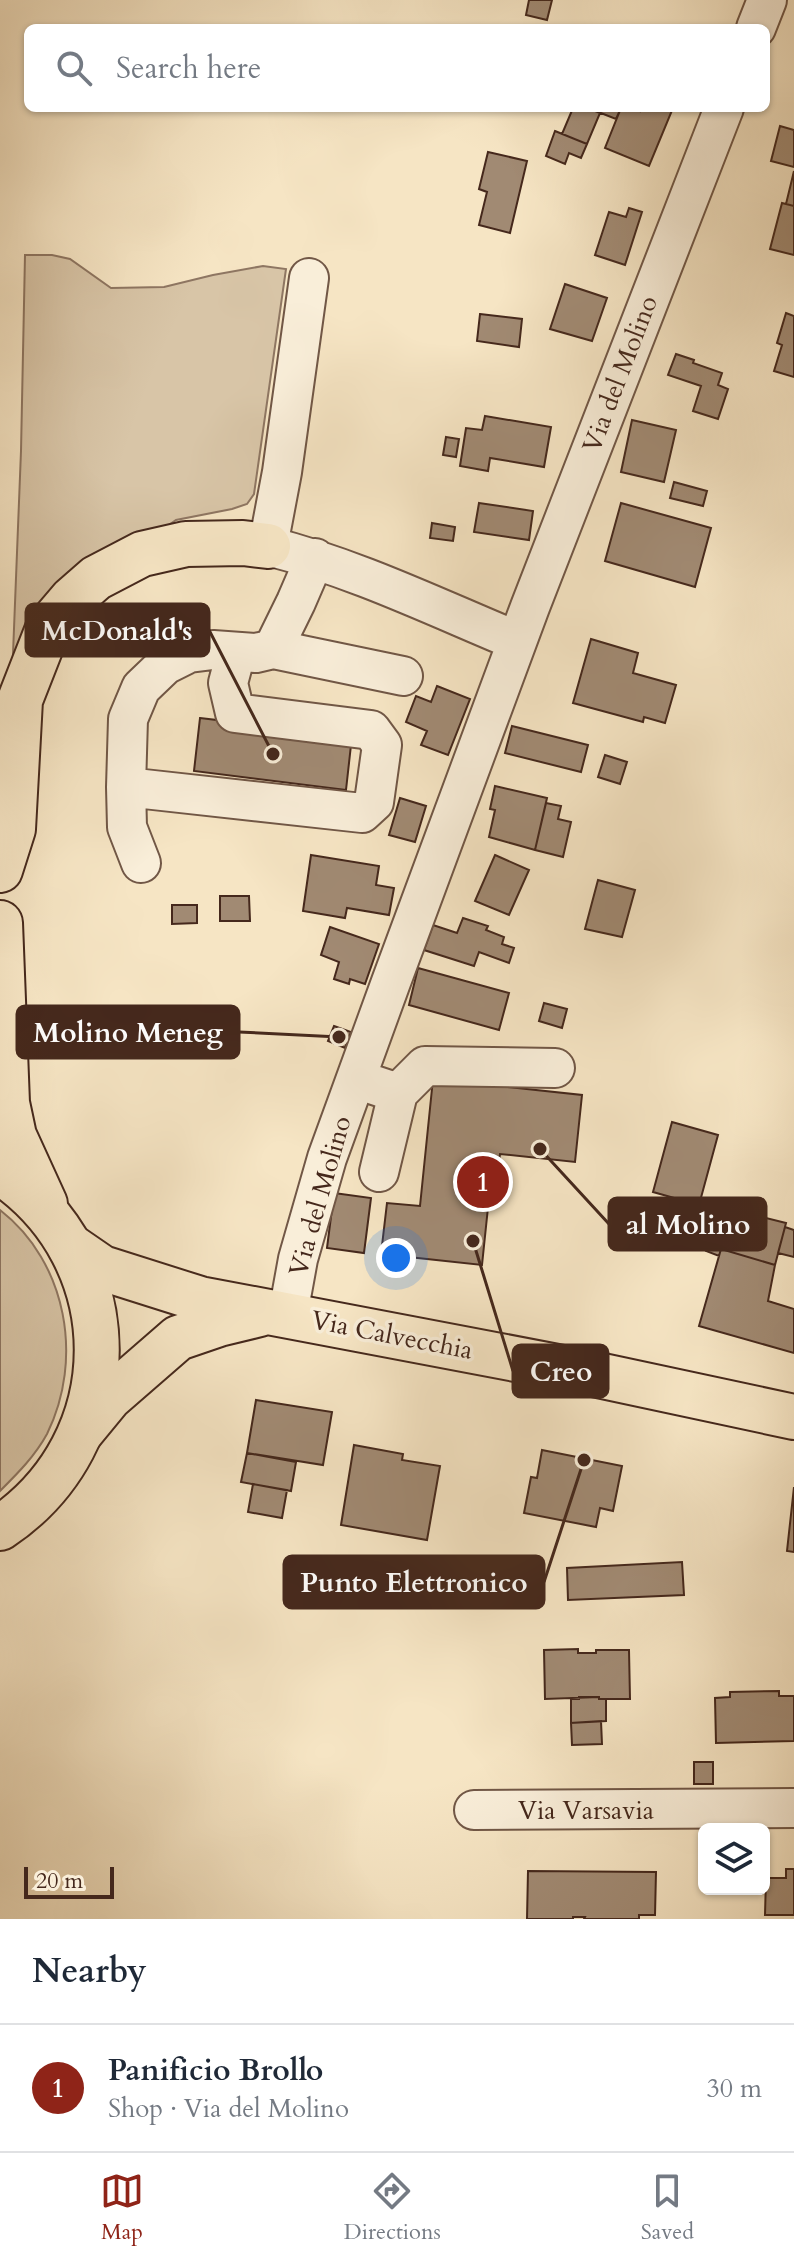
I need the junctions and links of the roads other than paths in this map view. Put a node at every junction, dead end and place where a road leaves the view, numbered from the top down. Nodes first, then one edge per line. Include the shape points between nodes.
1 (767, 0) edge
2 (758, 24) edge
3 (722, 112) edge
4 (309, 278) dead end
5 (268, 546) junction
6 (315, 558) junction
7 (517, 641) junction
8 (254, 651) junction
9 (403, 676) dead end
10 (126, 787) junction
11 (141, 863) dead end
12 (0, 870) edge
13 (0, 923) edge
14 (555, 1068) dead end
15 (356, 1080) junction
16 (398, 1093) junction
17 (0, 1172) edge
18 (379, 1172) dead end
19 (60, 1232) junction
20 (279, 1313) junction
21 (794, 1417) edge
22 (81, 1432) junction
23 (5, 1531) edge
24 (794, 1808) edge
25 (474, 1810) dead end

1 - 2 street
3 - 7 street, Via del Molino
4 - 5 street
5 - 6 street
5 - 12 main road via 186,544 142,554 96,578 49,626 20,700 13,829
6 - 7 street
6 - 8 street via 296,602
7 - 15 street, Via del Molino
8 - 9 street
8 - 10 street via 189,653 165,665 141,688 128,719
8 - 10 street via 228,683 235,713 371,730 382,745 374,802 362,813
10 - 11 street via 127,827
13 - 19 main road via 7,1103 14,1136
14 - 16 street via 425,1066
15 - 16 street, Via del Molino
15 - 20 street, Via del Molino
16 - 18 street, Via del Molino
17 - 19 main road
19 - 20 main road, Via Calvecchia via 102,1268 200,1299
19 - 22 main road via 89,1290 95,1316 95,1380
20 - 21 main road, Via Calvecchia
20 - 22 main road, Via Calvecchia via 178,1338 109,1398
22 - 23 main road via 53,1479
24 - 25 street, Via Varsavia

